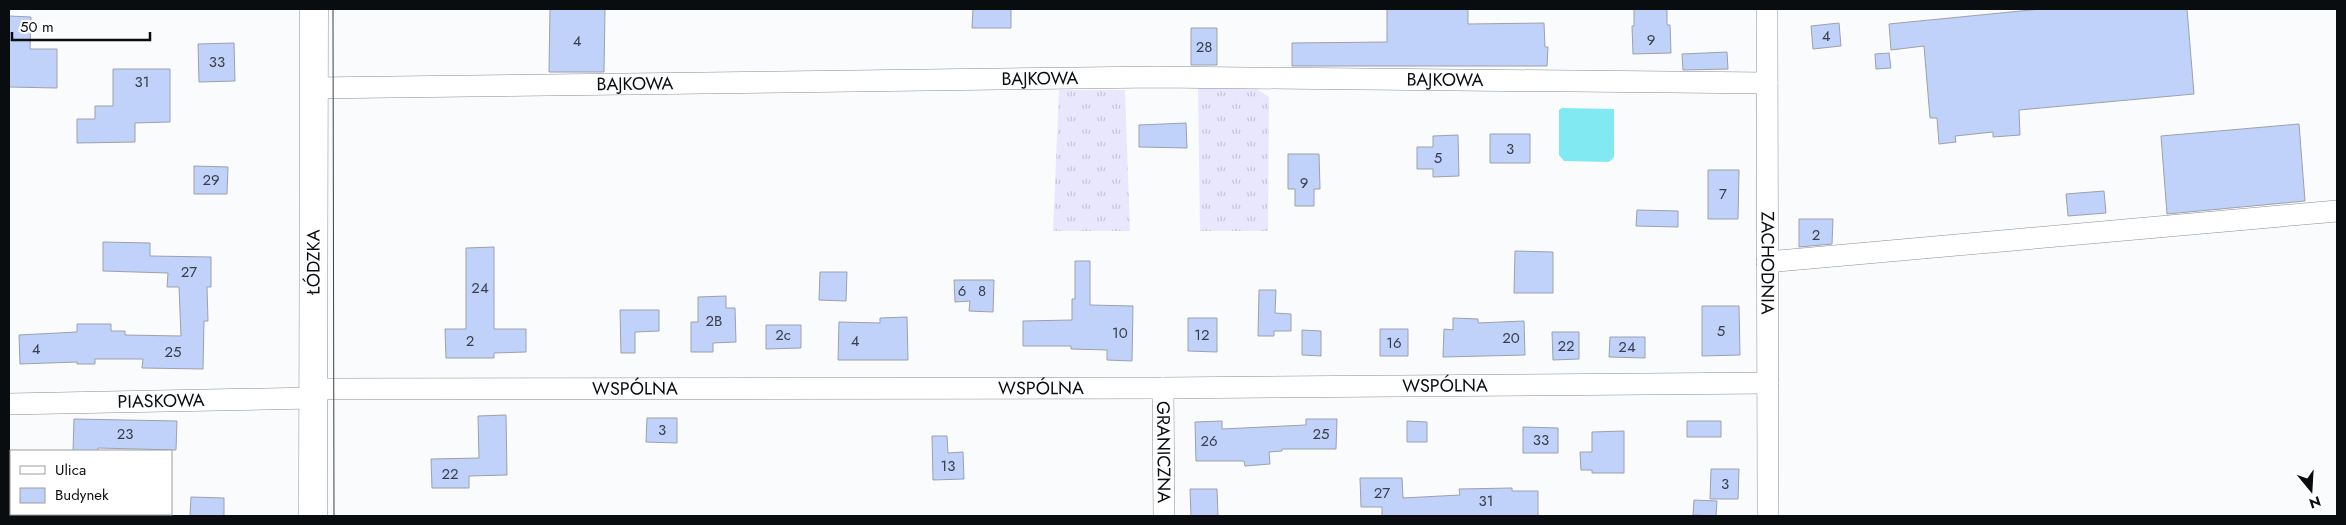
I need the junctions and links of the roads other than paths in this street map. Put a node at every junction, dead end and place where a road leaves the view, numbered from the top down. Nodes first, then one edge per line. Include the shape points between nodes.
1 (314, 9) edge
2 (1767, 9) edge
3 (1767, 83) junction
4 (314, 88) junction
5 (2337, 211) edge
6 (1767, 262) junction
7 (1768, 384) junction
8 (1163, 388) junction
9 (313, 393) junction
10 (9, 404) edge
11 (314, 516) edge
12 (1164, 516) edge
13 (1768, 516) edge

1 - 4 main road, ŁÓDZKA
2 - 3 street, ZACHODNIA
3 - 4 street, BAJKOWA via 1157,77
3 - 6 street, ZACHODNIA
4 - 9 main road, ŁÓDZKA
5 - 6 street
6 - 7 street, ZACHODNIA
7 - 8 street, WSPÓLNA
7 - 13 street, ZACHODNIA
8 - 9 street, WSPÓLNA
8 - 12 street, GRANICZNA
9 - 10 street, PIASKOWA
9 - 11 main road, ŁÓDZKA

